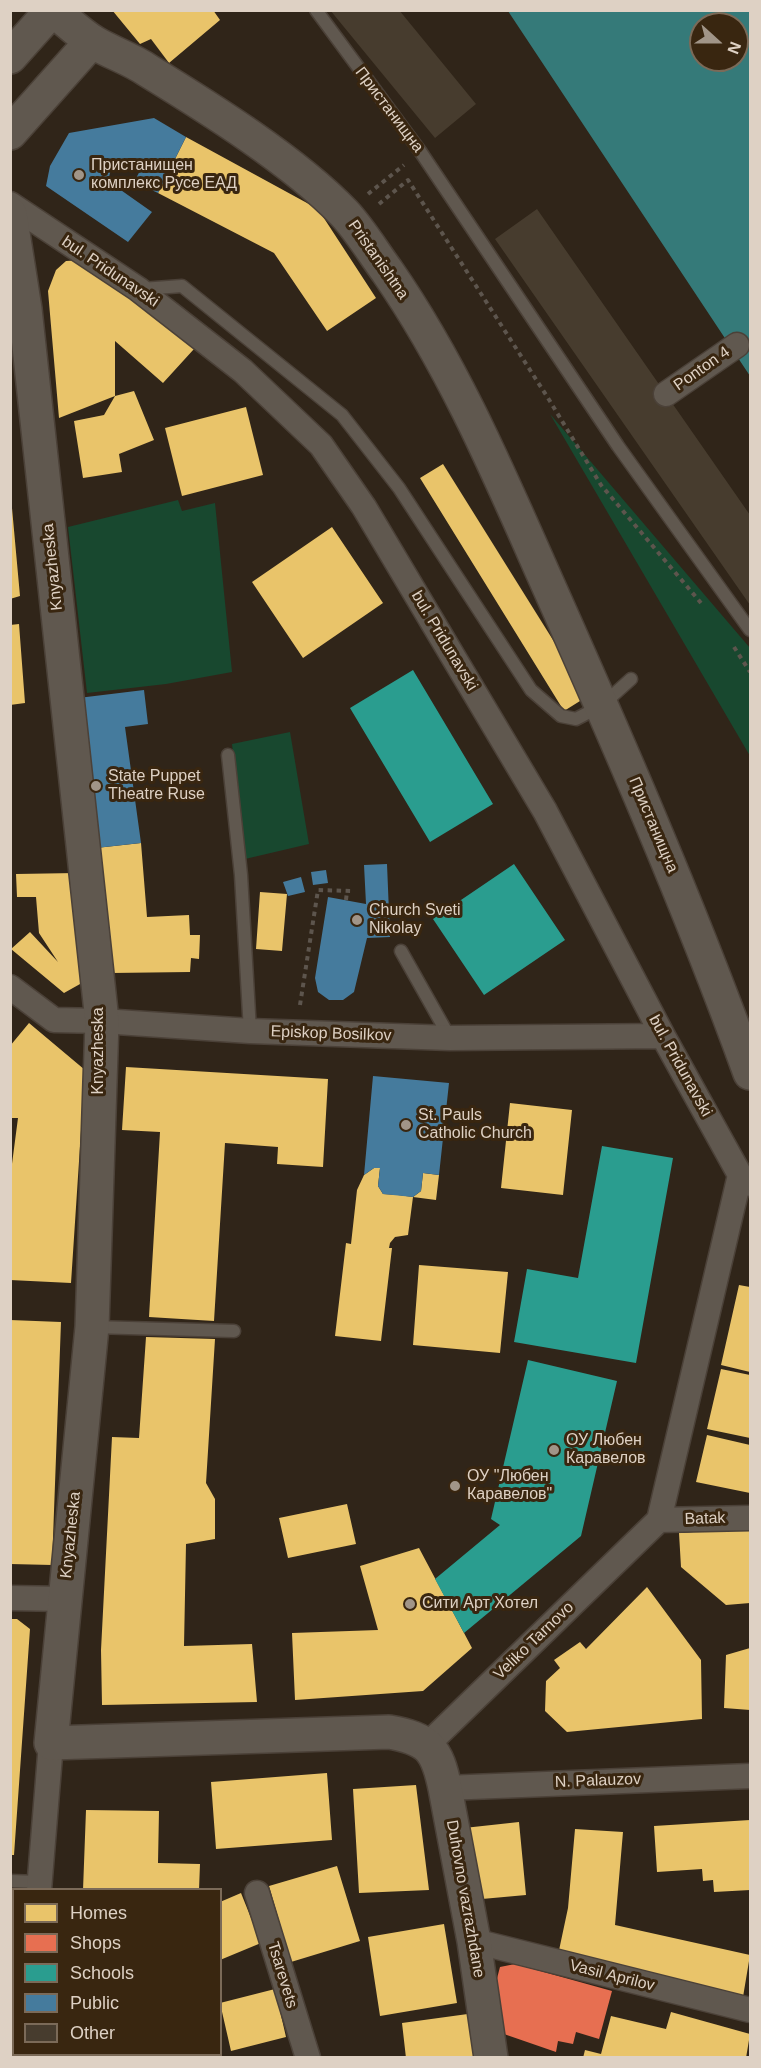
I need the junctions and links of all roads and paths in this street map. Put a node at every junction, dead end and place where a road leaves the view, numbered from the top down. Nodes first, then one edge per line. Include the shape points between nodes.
1 (52, 10) edge
2 (316, 10) edge
3 (92, 42) junction
4 (10, 57) edge
5 (10, 133) edge
6 (420, 151) junction
7 (10, 204) edge
8 (344, 213) junction
9 (13, 231) edge
10 (138, 289) junction
11 (737, 345) dead end
12 (666, 394) dead end
13 (750, 630) edge
14 (632, 680) dead end
15 (601, 706) junction
16 (228, 755) dead end
17 (347, 891) junction
18 (354, 891) dead end
19 (346, 900) dead end
20 (401, 951) dead end
21 (10, 987) edge
22 (102, 1020) junction
23 (250, 1031) junction
24 (300, 1033) junction
25 (663, 1036) junction
26 (450, 1038) junction
27 (750, 1073) edge
28 (745, 1180) edge
29 (92, 1328) junction
30 (234, 1330) dead end
31 (750, 1518) edge
32 (659, 1520) junction
33 (10, 1598) edge
34 (65, 1599) junction
35 (51, 1743) junction
36 (427, 1744) junction
37 (750, 1776) edge
38 (446, 1788) junction
39 (10, 1881) edge
40 (39, 1886) edge
41 (257, 1893) dead end
42 (474, 1941) junction
43 (750, 2010) edge
44 (308, 2058) edge
45 (491, 2058) edge

1 - 3 street
1 - 4 street
2 - 6 lane, Пристанищна
3 - 5 street
3 - 8 street, Pristanishtna via 145,68 212,112 315,187
6 - 8 path
6 - 13 lane via 618,447
7 - 10 street, bul. Pridunavski
8 - 15 street, Пристанищна via 430,336 498,471
9 - 22 street, Knyazheska
10 - 15 lane via 182,286 342,415 399,488 531,690 561,716 569,718 576,719
10 - 25 street, bul. Pridunavski via 243,371 327,454 363,507 545,812
11 - 12 street, Ponton 4
14 - 15 lane
15 - 27 street, Пристанищна via 668,861
16 - 23 lane via 241,875
17 - 18 path
17 - 19 path
17 - 24 path via 318,890 301,989
20 - 26 lane
21 - 22 street, Episkop Bosilkov via 54,1020
22 - 23 street, Episkop Bosilkov
22 - 29 street, Knyazheska
23 - 24 street, Episkop Bosilkov
24 - 26 street, Episkop Bosilkov
25 - 26 street, Episkop Bosilkov
25 - 28 street, bul. Pridunavski
28 - 32 street
29 - 30 lane
29 - 34 street, Knyazheska
31 - 32 street, Batak
32 - 36 street, Veliko Tarnovo
33 - 34 street
34 - 35 street, Knyazheska
35 - 36 street via 389,1732
35 - 40 street, Knyazheska
36 - 38 street, Duhovno vazrazhdane via 440,1763
37 - 38 street, N. Palauzov
38 - 42 street, Duhovno vazrazhdane
39 - 40 lane
41 - 44 street, Tsarevets
42 - 43 street, Vasil Aprilov
42 - 45 street, Duhovno vazrazhdane

